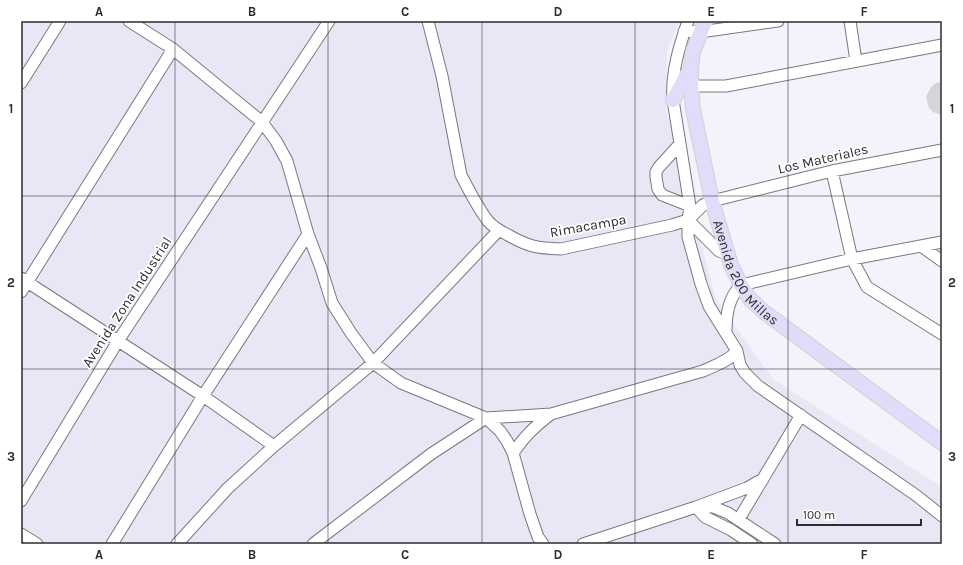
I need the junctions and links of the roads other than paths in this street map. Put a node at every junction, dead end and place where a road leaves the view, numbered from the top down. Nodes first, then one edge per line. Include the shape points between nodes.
1 (60, 21) edge
2 (129, 21) edge
3 (328, 21) edge
4 (428, 21) edge
5 (778, 21) edge
6 (850, 21) edge
7 (686, 26) edge
8 (703, 27) edge
9 (942, 45) edge
10 (173, 49) junction
11 (856, 61) junction
12 (691, 68) junction
13 (21, 83) edge
14 (691, 86) junction
15 (673, 100) junction
16 (262, 122) junction
17 (680, 144) junction
18 (942, 150) edge
19 (832, 171) junction
20 (712, 201) junction
21 (690, 206) junction
22 (688, 220) junction
23 (498, 230) junction
24 (308, 234) junction
25 (942, 242) edge
26 (921, 246) junction
27 (727, 254) junction
28 (852, 259) junction
29 (942, 261) edge
30 (24, 280) edge
31 (741, 285) junction
32 (21, 292) edge
33 (726, 334) junction
34 (942, 334) edge
35 (118, 340) junction
36 (737, 351) junction
37 (373, 363) junction
38 (203, 396) junction
39 (551, 414) junction
40 (801, 415) junction
41 (486, 418) junction
42 (942, 442) edge
43 (274, 446) junction
44 (513, 453) junction
45 (763, 479) junction
46 (21, 501) edge
47 (696, 507) junction
48 (942, 516) edge
49 (739, 520) junction
50 (21, 534) edge
51 (188, 539) edge
52 (37, 544) edge
53 (112, 544) edge
54 (177, 544) edge
55 (313, 544) edge
56 (543, 544) edge
57 (584, 544) edge
58 (752, 544) edge
59 (775, 544) edge

1 - 13 street
2 - 10 street
3 - 16 street, Avenida Zona Industrial
4 - 23 street, Rimacampa via 442,76 461,175 479,208
5 - 8 street
6 - 11 street
7 - 8 street
7 - 15 street via 677,52 672,84
8 - 12 main road, Avenida 200 Millas via 693,52
9 - 11 street
10 - 16 street
10 - 30 street
11 - 14 street via 726,86
12 - 14 main road, Avenida 200 Millas
12 - 15 main road
14 - 20 main road, Avenida 200 Millas via 693,109
15 - 17 street
16 - 24 street via 287,160
16 - 35 street, Avenida Zona Industrial
17 - 21 street
17 - 21 street via 659,167 656,177 662,195
18 - 19 street, Los Materiales
19 - 20 street, Los Materiales
19 - 28 street
20 - 22 street, Rimacampa via 703,205
20 - 27 main road, Avenida 200 Millas
21 - 22 street
22 - 23 street, Rimacampa via 561,249 542,249 525,245
22 - 27 street via 719,251
22 - 33 street via 688,237 701,284 709,306
23 - 37 street
24 - 37 street via 332,303
24 - 38 street
25 - 26 street
26 - 28 street
26 - 29 street
27 - 31 main road, Avenida 200 Millas
28 - 31 street
28 - 34 street via 867,287
30 - 32 street
30 - 35 street
31 - 33 street via 735,291 728,310
31 - 42 main road, Avenida 200 Millas via 750,299 764,312
33 - 36 street
35 - 38 street
35 - 46 street, Avenida Zona Industrial
36 - 39 street via 703,371
36 - 40 street via 745,373 758,386
37 - 41 street via 402,383
37 - 43 street
38 - 43 street
38 - 53 street
39 - 41 street
39 - 44 street via 524,437
40 - 45 street
40 - 48 street
41 - 44 street via 500,431
41 - 55 street via 431,454
43 - 51 street via 228,488
44 - 56 street via 530,514
45 - 47 street via 747,488
45 - 49 street
47 - 49 street via 713,507
47 - 57 street
47 - 58 street via 705,517
49 - 59 street
50 - 52 street
51 - 54 street

